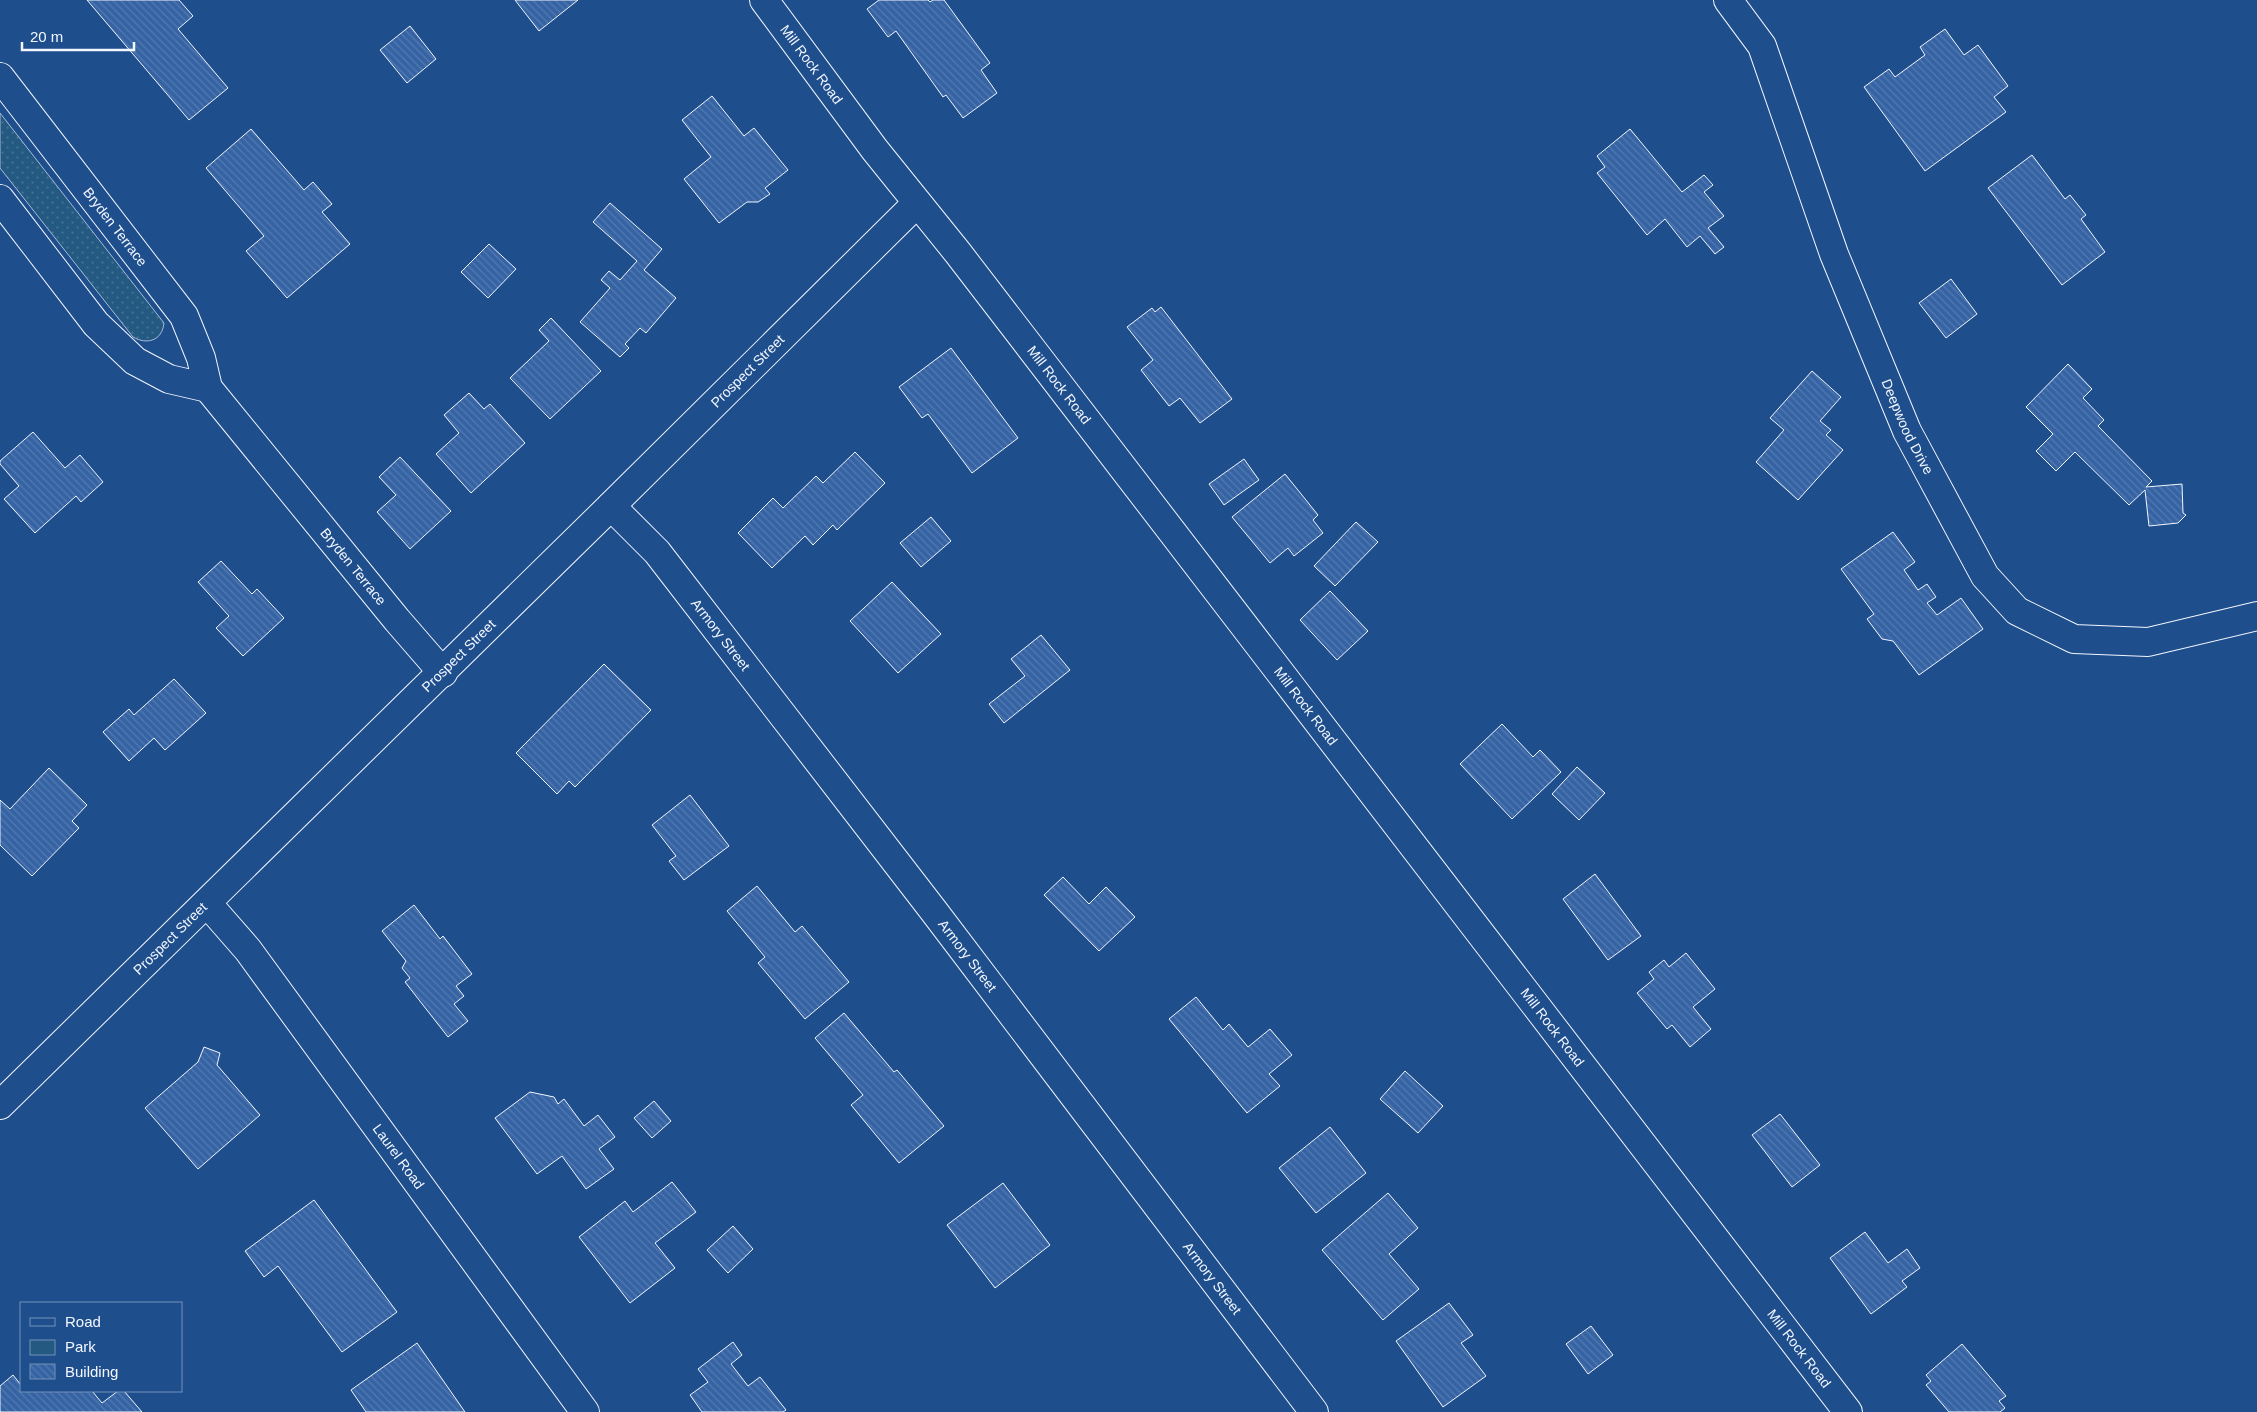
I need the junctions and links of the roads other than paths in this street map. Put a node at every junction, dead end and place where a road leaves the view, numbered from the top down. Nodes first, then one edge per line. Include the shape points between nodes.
1 (764, 0) edge
2 (1728, 0) edge
3 (0, 77) edge
4 (0, 199) edge
5 (917, 203) junction
6 (208, 388) junction
7 (611, 506) junction
8 (2257, 616) edge
9 (443, 673) junction
10 (207, 903) junction
11 (0, 1105) edge
12 (584, 1412) edge
13 (1314, 1412) edge
14 (1848, 1412) edge

1 - 5 street, Mill Rock Road
2 - 8 street, Deepwood Drive via 1762,46 1834,254 1907,431 1985,576 2017,611 2074,639 2148,642
3 - 6 street, Bryden Terrace via 184,316 201,358
4 - 6 street via 96,324 135,361 170,379
5 - 7 street, Prospect Street
5 - 14 street, Mill Rock Road via 958,252
6 - 9 street, Bryden Terrace
7 - 9 street, Prospect Street
7 - 13 street, Armory Street via 657,552
9 - 10 street, Prospect Street
10 - 11 street, Prospect Street
10 - 12 street, Laurel Road via 248,950

